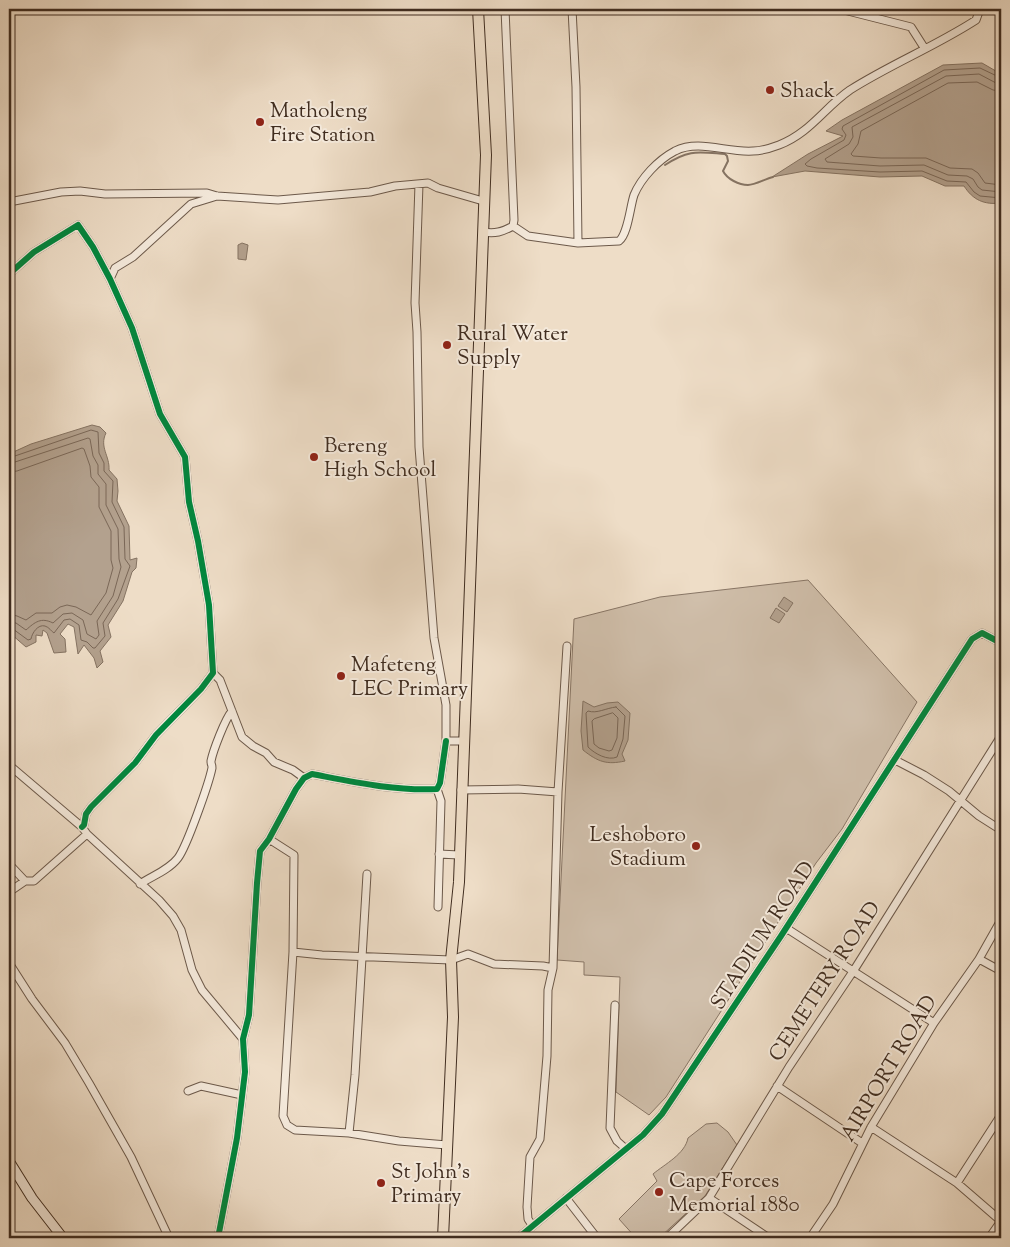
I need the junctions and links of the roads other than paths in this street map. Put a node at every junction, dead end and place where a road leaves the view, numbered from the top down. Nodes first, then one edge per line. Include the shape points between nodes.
1 (478, 9) edge
2 (506, 9) edge
3 (572, 9) edge
4 (840, 9) edge
5 (980, 9) edge
6 (925, 49) junction
7 (419, 184) junction
8 (217, 196) junction
9 (483, 201) junction
10 (9, 202) edge
11 (513, 226) junction
12 (483, 232) junction
13 (578, 243) junction
14 (9, 274) edge
15 (110, 279) junction
16 (1001, 643) edge
17 (567, 646) dead end
18 (213, 673) junction
19 (232, 712) junction
20 (1001, 736) edge
21 (446, 741) junction
22 (464, 741) junction
23 (895, 760) junction
24 (9, 765) edge
25 (304, 778) junction
26 (437, 789) junction
27 (462, 790) junction
28 (558, 792) junction
29 (961, 799) junction
30 (82, 827) junction
31 (1001, 830) edge
32 (87, 834) junction
33 (269, 839) junction
34 (439, 854) junction
35 (459, 855) junction
36 (9, 864) edge
37 (367, 874) dead end
38 (25, 881) junction
39 (140, 884) junction
40 (9, 892) edge
41 (438, 907) dead end
42 (1001, 920) edge
43 (786, 928) junction
44 (293, 952) junction
45 (363, 957) junction
46 (979, 959) junction
47 (451, 960) junction
48 (9, 963) edge
49 (553, 968) junction
50 (854, 970) junction
51 (1001, 971) edge
52 (614, 1005) dead end
53 (934, 1023) junction
54 (243, 1039) junction
55 (778, 1086) junction
56 (188, 1090) dead end
57 (242, 1095) junction
58 (1001, 1115) edge
59 (871, 1127) junction
60 (349, 1133) junction
61 (862, 1143) junction
62 (447, 1145) junction
63 (626, 1149) junction
64 (9, 1161) edge
65 (957, 1183) junction
66 (566, 1198) junction
67 (709, 1198) junction
68 (1001, 1221) edge
69 (532, 1225) junction
70 (63, 1238) edge
71 (170, 1238) edge
72 (218, 1238) edge
73 (443, 1238) edge
74 (518, 1238) edge
75 (597, 1238) edge
76 (667, 1238) edge
77 (769, 1238) edge
78 (810, 1238) edge
79 (989, 1238) edge

1 - 9 main road via 486,155
2 - 11 street
3 - 13 street
4 - 6 street via 911,27
5 - 6 street via 976,20
6 - 13 street via 849,91 798,136 777,146 754,152 694,146 675,151 642,179 634,195 622,239
7 - 8 street via 278,200
7 - 9 street via 428,183
7 - 21 street via 416,303 418,447 434,638 446,705
8 - 10 street via 207,193 105,194 80,191
8 - 15 street via 191,204 133,257 115,268
9 - 12 main road
11 - 12 street via 503,232
11 - 13 street via 528,236
12 - 22 main road
14 - 15 street via 34,252 78,225
15 - 18 street via 132,328 160,414 185,457 189,502 209,606
16 - 23 street, STADIUM ROAD via 982,633 972,639
17 - 28 street
18 - 19 street via 220,680
18 - 30 street via 135,763 91,806
19 - 25 street via 242,737 274,762
19 - 39 street via 178,858
20 - 29 street, CEMETERY ROAD
21 - 22 street
21 - 26 street
22 - 27 main road
23 - 29 street
23 - 43 street, STADIUM ROAD
24 - 30 street
25 - 26 street via 312,774 375,787
25 - 33 street
26 - 34 street via 441,801
27 - 28 street
27 - 35 main road
28 - 49 street
29 - 31 street
29 - 50 street, CEMETERY ROAD
30 - 32 street
32 - 38 street via 34,881
32 - 39 street
33 - 44 street via 294,856
33 - 54 street via 260,851 249,1015
34 - 35 street
34 - 41 street
35 - 47 main road
36 - 38 street
37 - 45 street
38 - 40 street
39 - 54 street via 173,916 202,990
42 - 46 street, AIRPORT ROAD
43 - 50 street
43 - 63 street, STADIUM ROAD via 662,1114
44 - 45 street
44 - 60 street via 283,1116 287,1125 295,1130
45 - 47 street
45 - 60 street
46 - 51 street
46 - 53 street, AIRPORT ROAD
47 - 49 street via 468,954 494,964
47 - 62 main road via 453,1017
48 - 71 street via 65,1043 97,1097 131,1157
49 - 69 street via 548,990 540,1139 530,1157 527,1207
50 - 53 street
50 - 55 street, CEMETERY ROAD
52 - 63 street via 610,1128 617,1142
53 - 59 street, AIRPORT ROAD
54 - 57 street via 245,1072
55 - 61 street
55 - 67 street, CEMETERY ROAD
56 - 57 street via 201,1086
57 - 72 street
58 - 65 street
59 - 61 street, AIRPORT ROAD
59 - 65 street
60 - 62 street
61 - 78 street, AIRPORT ROAD via 833,1204
62 - 73 main road
63 - 66 street, STADIUM ROAD
64 - 70 street
65 - 68 street
66 - 69 street, STADIUM ROAD
66 - 75 street
67 - 76 street, CEMETERY ROAD
67 - 77 street
68 - 79 street
69 - 74 street, STADIUM ROAD

